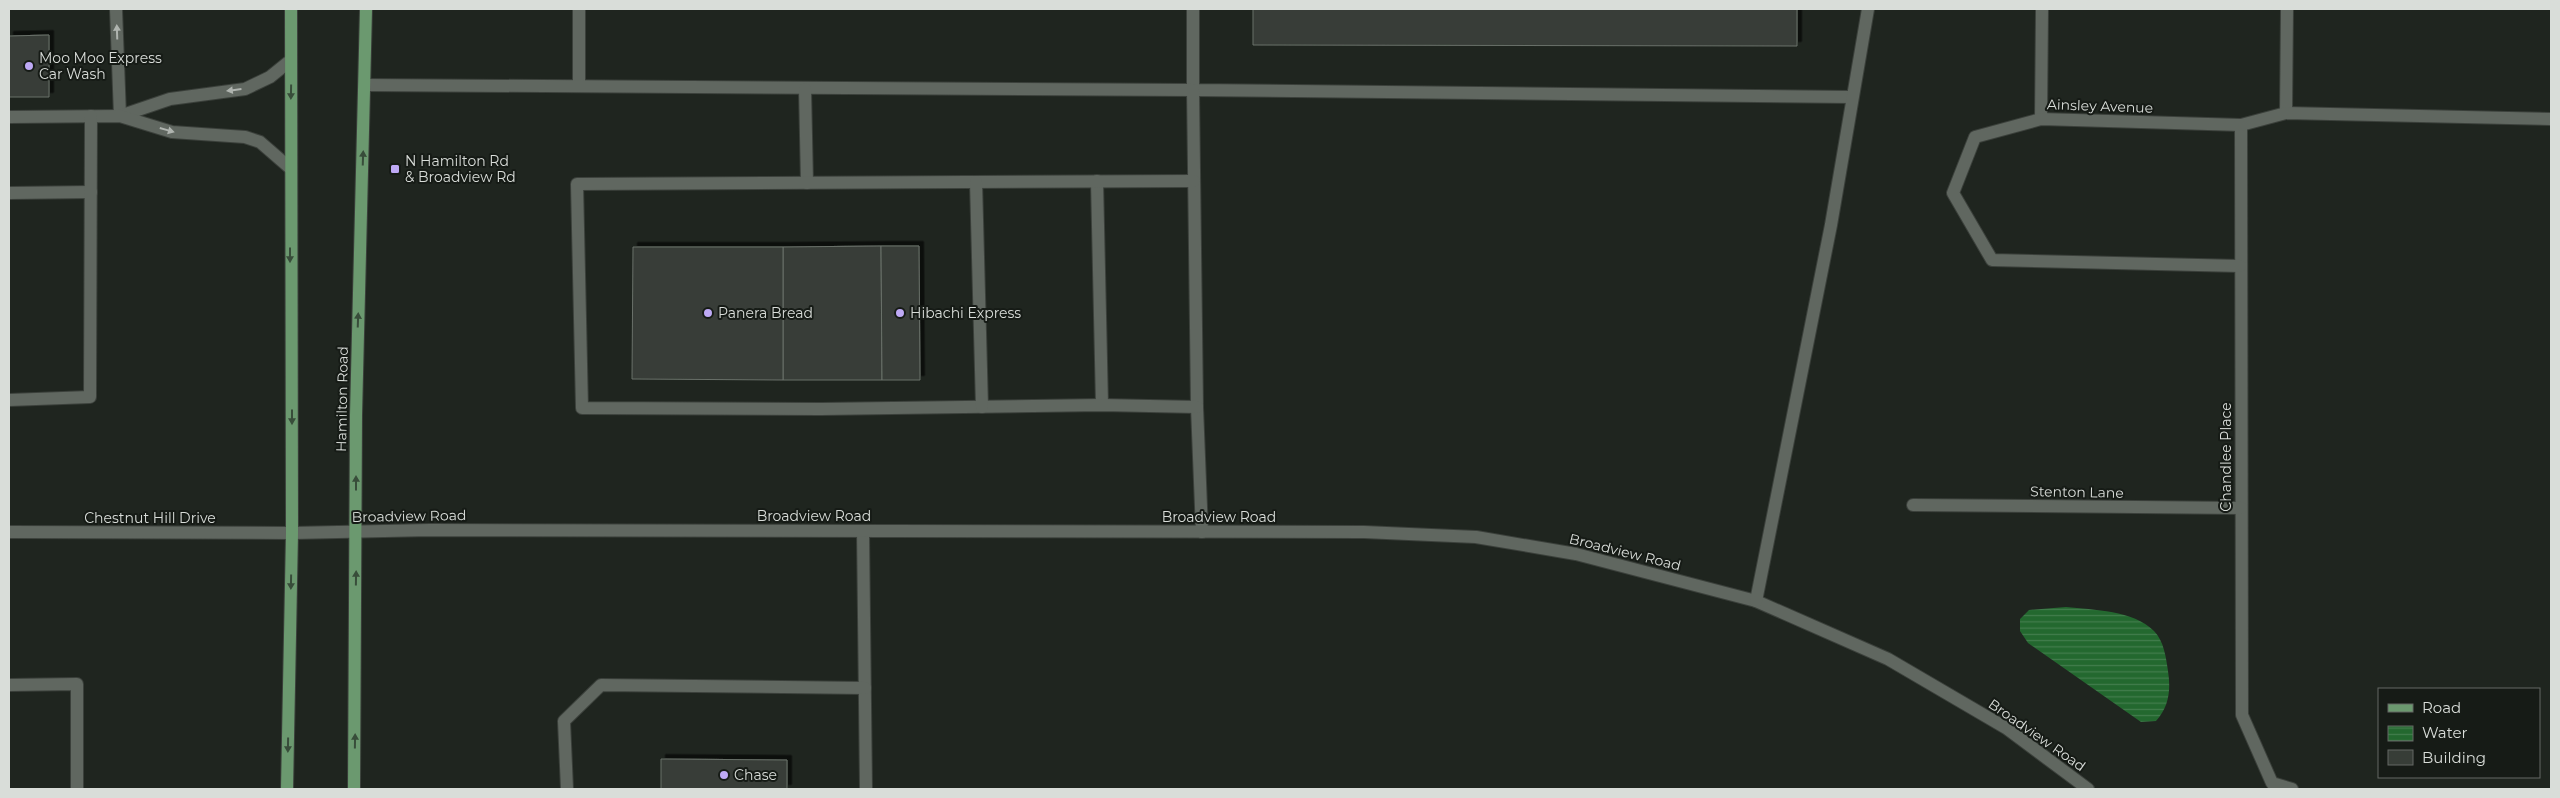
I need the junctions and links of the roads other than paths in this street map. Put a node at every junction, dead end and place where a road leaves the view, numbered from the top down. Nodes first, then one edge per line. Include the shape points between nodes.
1 (116, 9) edge
2 (291, 9) edge
3 (366, 9) edge
4 (579, 9) edge
5 (1193, 9) edge
6 (1868, 9) edge
7 (2042, 9) edge
8 (2287, 9) edge
9 (291, 60) junction
10 (365, 85) junction
11 (579, 86) junction
12 (805, 89) junction
13 (1193, 90) junction
14 (1852, 97) junction
15 (2286, 113) junction
16 (9, 116) edge
17 (91, 116) junction
18 (120, 116) junction
19 (2041, 119) junction
20 (2551, 119) edge
21 (2241, 125) junction
22 (290, 168) junction
23 (1097, 181) junction
24 (1194, 181) junction
25 (976, 182) junction
26 (807, 183) junction
27 (91, 192) junction
28 (9, 193) edge
29 (2240, 266) junction
30 (9, 400) edge
31 (1102, 406) junction
32 (982, 407) junction
33 (1197, 408) junction
34 (1913, 505) dead end
35 (2241, 508) junction
36 (357, 531) junction
37 (863, 531) junction
38 (9, 532) edge
39 (1202, 532) junction
40 (292, 533) junction
41 (1756, 601) junction
42 (9, 685) edge
43 (865, 688) junction
44 (2269, 786) edge
45 (77, 789) edge
46 (287, 789) edge
47 (354, 789) edge
48 (567, 789) edge
49 (866, 789) edge
50 (2088, 789) edge
51 (2292, 789) edge

18 -> 1 street
2 - 9 main road
3 - 10 main road, Hamilton Road
4 - 11 street
5 - 13 street
6 - 14 street
7 - 19 street
8 - 15 street
9 -> 18 street via 270,77 245,89 170,99
9 -> 22 main road
10 - 11 street
36 -> 10 main road, Hamilton Road via 356,415
11 - 12 street
12 - 13 street
12 - 26 street
13 - 14 street
13 - 24 street
14 - 41 street via 1831,225
15 - 20 street, Ainsley Avenue
15 - 21 street, Ainsley Avenue
16 - 17 street
17 - 18 street
17 - 27 street
18 -> 22 street via 172,132 245,137 260,142
19 - 21 street, Ainsley Avenue
19 - 29 street, Ainsley Avenue via 1975,137 1953,193 1992,260
21 - 29 street, Chandlee Place
22 -> 40 main road
23 - 24 street
23 - 25 street
23 - 31 street
24 - 33 street
25 - 26 street
25 - 32 street
26 - 32 street via 577,184 582,408
27 - 28 street
27 - 30 street via 90,397
29 - 35 street, Chandlee Place
31 - 32 street
31 - 33 street
33 - 39 street
34 - 35 street, Stenton Lane
35 - 44 street, Chandlee Place via 2242,715
36 - 37 street, Broadview Road
36 - 40 street, Broadview Road
47 -> 36 main road, Hamilton Road
37 - 39 street, Broadview Road
37 - 43 street
38 - 40 street, Chestnut Hill Drive
39 - 41 street, Broadview Road via 1364,532 1476,537 1576,554
40 -> 46 main road
41 - 50 street, Broadview Road via 1888,659 2006,728
42 - 45 street via 78,684
43 - 48 street via 601,685 564,721
43 - 49 street
44 - 51 street, Chandlee Place

